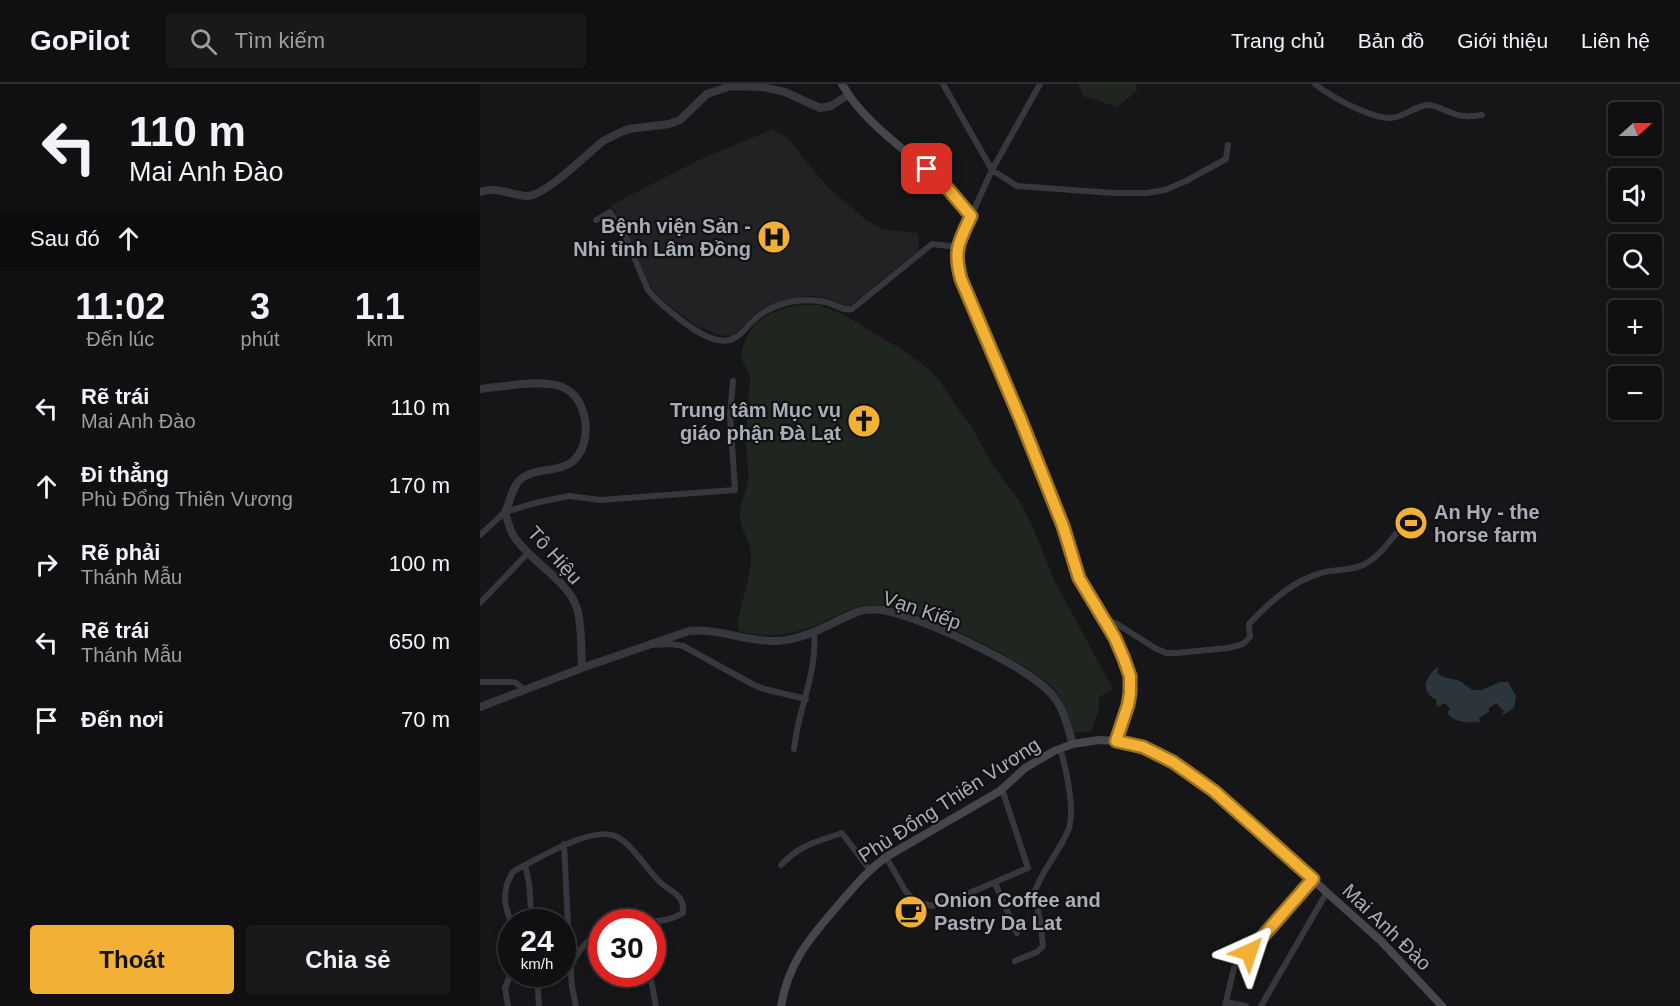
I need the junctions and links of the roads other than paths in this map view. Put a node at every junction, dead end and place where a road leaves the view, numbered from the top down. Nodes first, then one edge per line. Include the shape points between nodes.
1 (842, 84) edge
2 (942, 84) edge
3 (1040, 84) edge
4 (1315, 84) edge
5 (848, 95) junction
6 (1482, 115) dead end
7 (1228, 145) dead end
8 (992, 170) junction
9 (480, 192) edge
10 (971, 216) junction
11 (596, 220) dead end
12 (957, 247) junction
13 (733, 381) dead end
14 (480, 389) edge
15 (505, 512) junction
16 (1400, 529) dead end
17 (480, 535) edge
18 (528, 553) junction
19 (480, 603) edge
20 (1103, 618) junction
21 (814, 632) junction
22 (646, 645) junction
23 (582, 668) junction
24 (480, 682) edge
25 (525, 690) junction
26 (806, 699) junction
27 (480, 706) edge
28 (1116, 741) junction
29 (1073, 744) junction
30 (794, 748) dead end
31 (1060, 748) junction
32 (1198, 780) joint
33 (1002, 789) junction
34 (564, 844) junction
35 (886, 857) junction
36 (525, 865) junction
37 (781, 865) dead end
38 (869, 869) junction
39 (1313, 879) junction
40 (995, 883) junction
41 (1327, 892) junction
42 (507, 909) edge
43 (531, 909) edge
44 (567, 909) edge
45 (666, 920) edge
46 (1017, 933) dead end
47 (588, 941) edge
48 (576, 956) edge
49 (1015, 961) dead end
50 (505, 987) edge
51 (538, 987) edge
52 (572, 987) edge
53 (652, 987) edge
54 (1226, 1004) edge
55 (508, 1006) edge
56 (539, 1006) edge
57 (576, 1006) edge
58 (656, 1006) edge
59 (781, 1006) edge
60 (1246, 1006) edge
61 (1261, 1006) edge
62 (1442, 1006) edge

1 - 5 main road
2 - 8 street
3 - 8 street
4 - 6 street via 1347,105 1394,118 1425,105 1462,116
5 - 9 street via 820,108 785,92 762,87 722,88 701,99 680,120 612,135 536,195 497,189
5 - 10 main road via 939,180
7 - 8 street via 1226,159 1186,182 1147,193 1017,186
8 - 10 street
10 - 12 main road
11 - 12 street via 610,212 654,297 702,335 725,341 738,336 764,312 792,302 821,301 852,309 932,243
12 - 20 main road via 956,262 970,303 1063,526 1079,578
13 - 15 street via 730,414 735,490 600,500 569,496
14 - 15 street via 535,383 559,385 576,396 584,418 585,433 578,456 568,464 521,479
15 - 17 street
15 - 18 street, Tô Hiệu via 513,536
16 - 20 street via 1382,551 1362,565 1320,573 1271,601 1249,624 1250,637 1243,644 1166,652
18 - 19 street
18 - 23 street, Tô Hiệu via 561,584 574,603
20 - 28 main road via 1130,676 1128,705
21 - 22 street, Vạn Kiếp via 777,641 697,630
21 - 26 street
21 - 29 street, Vạn Kiếp via 868,609 931,627 985,651 1041,683 1058,704
22 - 23 street, Vạn Kiếp
22 - 26 street via 683,646 764,690
23 - 25 street, Vạn Kiếp
24 - 25 street via 513,682
25 - 27 street, Vạn Kiếp
26 - 30 street
28 - 29 main road, Phù Đổng Thiên Vương
28 - 32 main road, Phù Đổng Thiên Vương via 1143,747
29 - 31 main road, Phù Đổng Thiên Vương
31 - 33 main road, Phù Đổng Thiên Vương via 1025,768
31 - 49 street via 1068,783 1069,829 1034,893 1043,946
32 - 39 main road, Mai Anh Đào
33 - 35 main road, Phù Đổng Thiên Vương
33 - 40 street via 1028,868
34 - 36 street
34 - 44 street
34 - 45 street via 598,835 614,835 626,843 662,884 681,898 683,913
35 - 38 main road, Phù Đổng Thiên Vương
35 - 40 street via 906,892 917,902 932,906
36 - 42 street via 513,872 505,890
36 - 43 street
37 - 38 street via 807,844 842,833
38 - 59 main road, Phù Đổng Thiên Vương via 808,940 789,973
39 - 41 main road, Mai Anh Đào
39 - 54 street via 1234,968
40 - 46 street
41 - 61 street
41 - 62 main road, Mai Anh Đào via 1381,941
47 - 48 street
50 - 55 street
51 - 56 street
52 - 57 street
53 - 58 street
54 - 60 street

